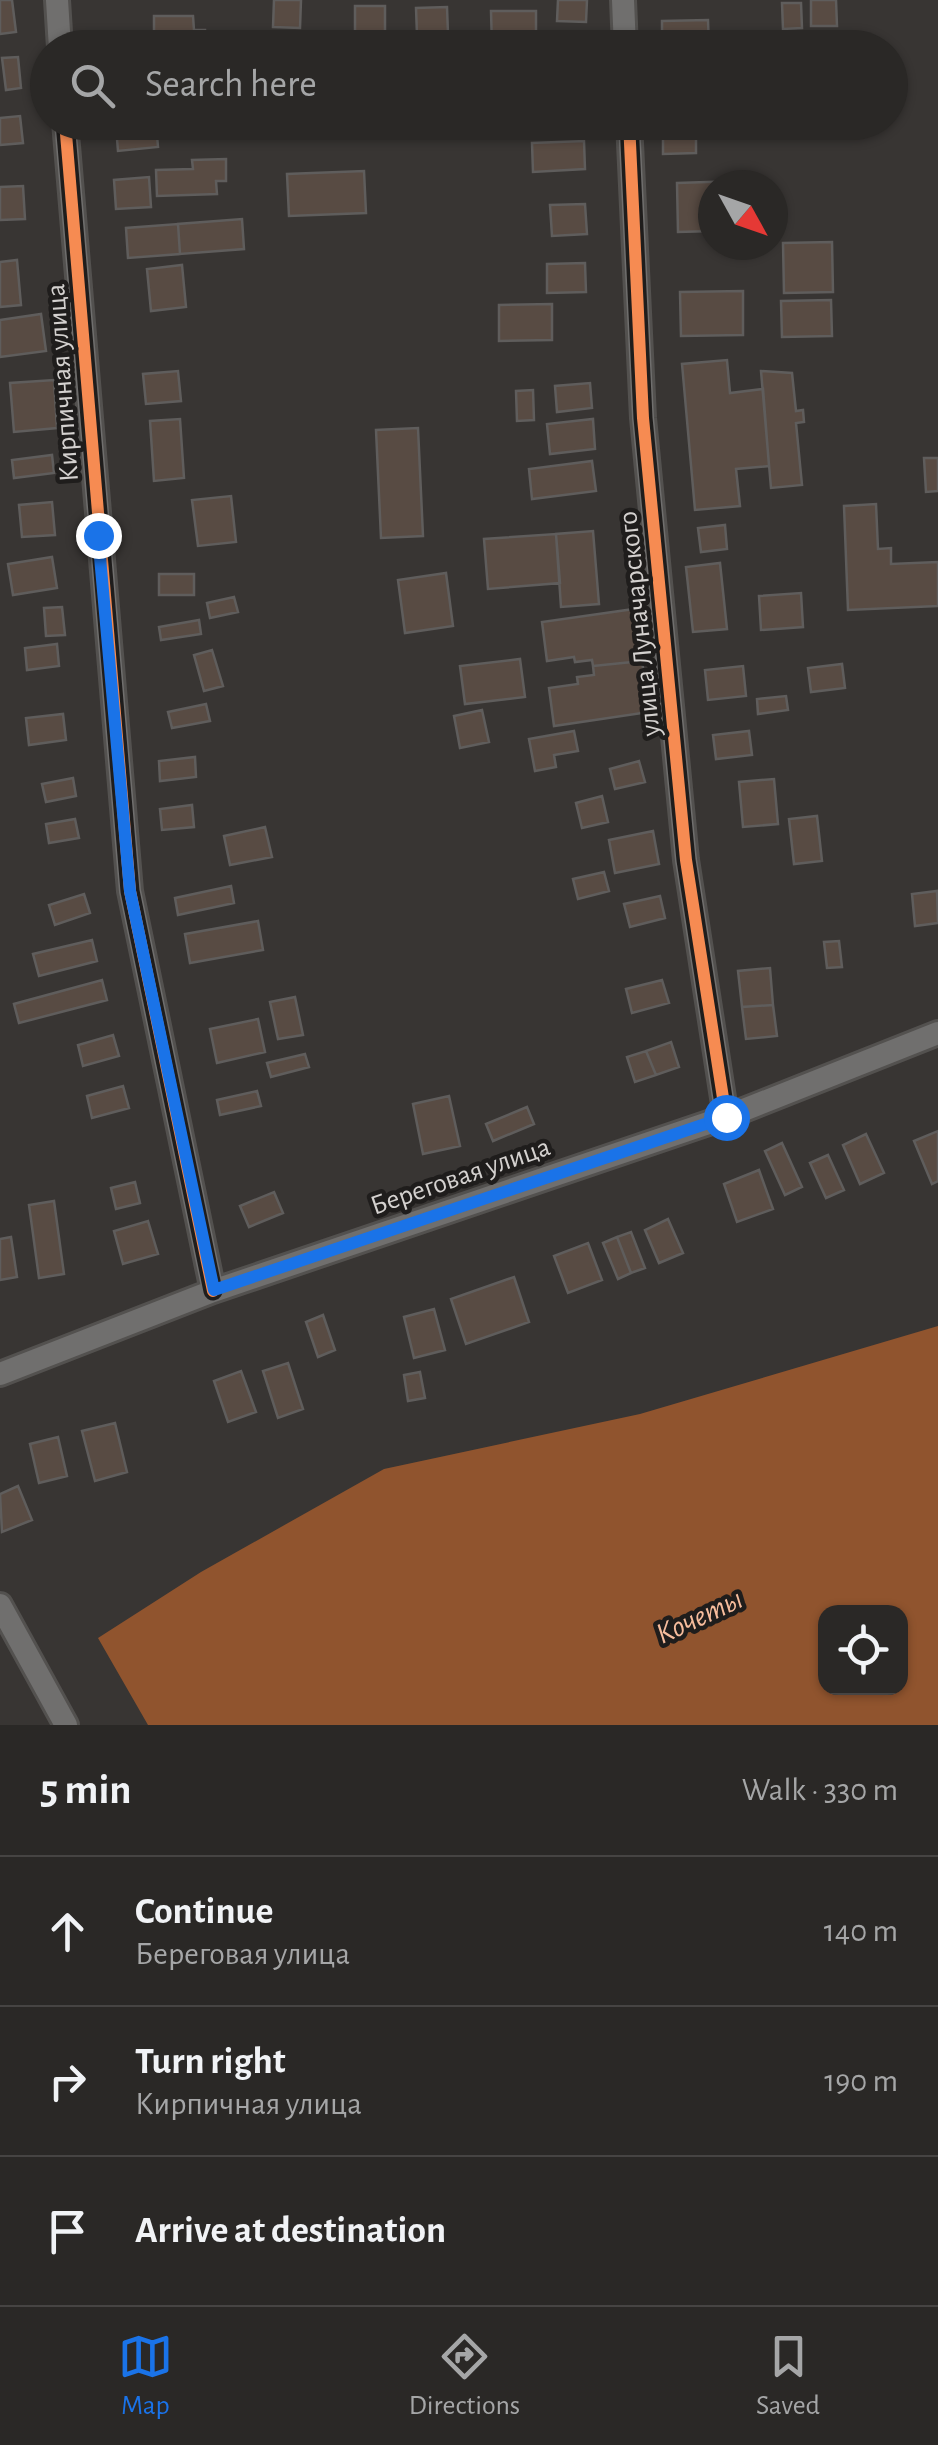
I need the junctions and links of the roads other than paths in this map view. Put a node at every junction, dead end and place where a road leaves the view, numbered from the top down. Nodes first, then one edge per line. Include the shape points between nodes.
1 (56, 0) edge
2 (623, 0) edge
3 (58, 30) edge
4 (624, 30) edge
5 (67, 140) edge
6 (630, 140) edge
7 (938, 1032) edge
8 (726, 1117) junction
9 (214, 1290) junction
10 (0, 1374) edge
11 (0, 1605) edge
12 (66, 1725) edge

1 - 3 street
2 - 4 street
5 - 9 street, Кирпичная улица via 130,891
6 - 8 street, улица Луначарского via 643,418 680,802
7 - 8 street, Береговая улица
8 - 9 street, Береговая улица
9 - 10 street, Береговая улица
11 - 12 street

